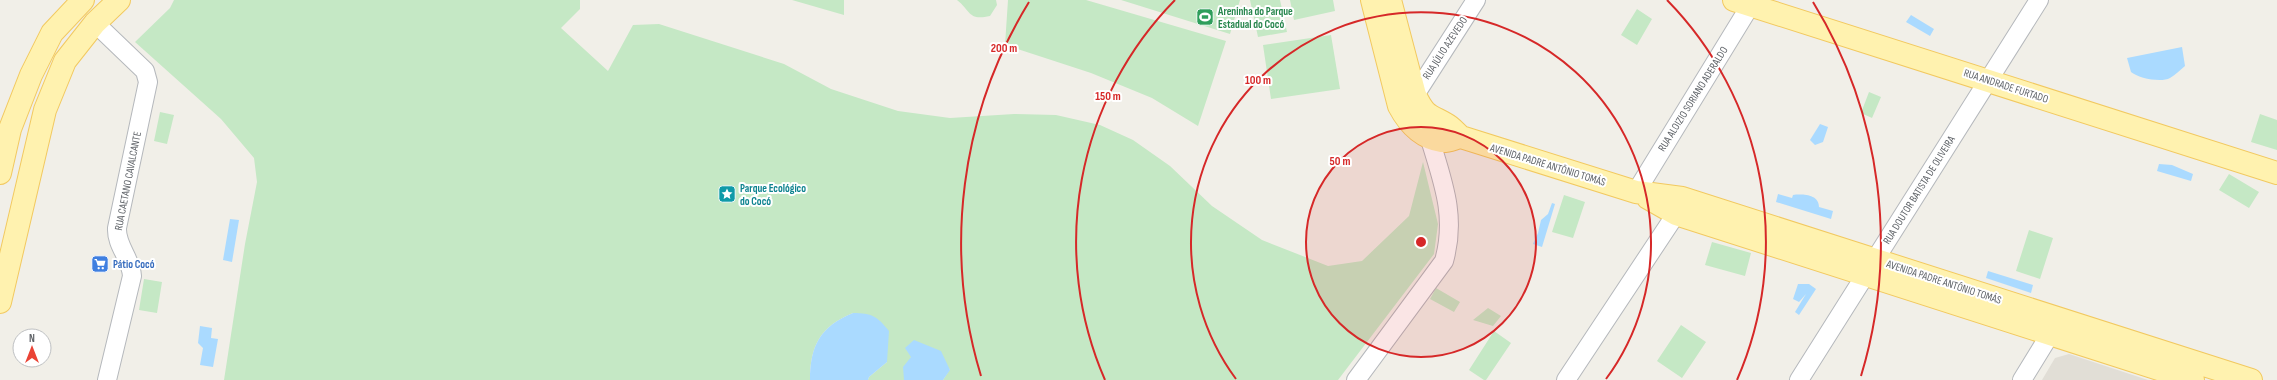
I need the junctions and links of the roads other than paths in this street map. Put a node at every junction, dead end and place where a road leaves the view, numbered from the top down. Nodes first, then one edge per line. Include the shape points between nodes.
1 (64, 0) edge
2 (83, 0) edge
3 (119, 0) edge
4 (1476, 0) edge
5 (2039, 0) edge
6 (1378, 2) edge
7 (1742, 3) edge
8 (95, 23) junction
9 (52, 32) junction
10 (1988, 80) junction
11 (1415, 95) junction
12 (1430, 136) junction
13 (1461, 137) junction
14 (0, 173) edge
15 (2277, 173) edge
16 (1636, 192) junction
17 (1676, 214) junction
18 (1870, 267) junction
19 (0, 302) edge
20 (2055, 327) junction
21 (107, 380) edge
22 (1356, 380) edge
23 (1566, 380) edge
24 (1799, 380) edge
25 (2022, 380) edge
26 (2192, 380) edge
27 (2251, 380) edge

1 - 9 main road
2 - 9 main road
3 - 8 main road
4 - 11 street, RUA JÚLIO AZEVEDO
5 - 10 street, RUA DOUTOR BATISTA DE OLIVEIRA
6 - 11 main road, AVENIDA PADRE ANTÔNIO TOMÁS via 1402,46
6 - 12 main road, AVENIDA PADRE ANTÔNIO TOMÁS via 1399,106 1415,128
7 - 10 main road, RUA ANDRADE FURTADO
7 - 16 street, RUA ALOIZIO SORIANO ADERALDO
8 - 19 main road via 65,61 45,110
8 - 21 street, RUA CAETANO CAVALCANTE via 145,71 148,82 118,228 118,240 130,265 132,276
9 - 14 main road via 31,75 10,129
10 - 15 main road, RUA ANDRADE FURTADO
10 - 18 street, RUA DOUTOR BATISTA DE OLIVEIRA
11 - 13 main road, AVENIDA PADRE ANTÔNIO TOMÁS via 1429,117 1447,124
12 - 13 main road, AVENIDA PADRE ANTÔNIO TOMÁS via 1443,141
12 - 22 street via 1449,208 1449,245 1444,261
13 - 16 main road, AVENIDA PADRE ANTÔNIO TOMÁS
16 - 17 main road, AVENIDA PADRE ANTÔNIO TOMÁS
16 - 18 main road, AVENIDA PADRE ANTÔNIO TOMÁS via 1682,198
17 - 18 main road, AVENIDA PADRE ANTÔNIO TOMÁS
17 - 23 street
18 - 20 main road, AVENIDA PADRE ANTÔNIO TOMÁS
18 - 24 street, RUA DOUTOR BATISTA DE OLIVEIRA
20 - 25 street
20 - 26 main road, AVENIDA PADRE ANTÔNIO TOMÁS
20 - 27 main road, AVENIDA PADRE ANTÔNIO TOMÁS

